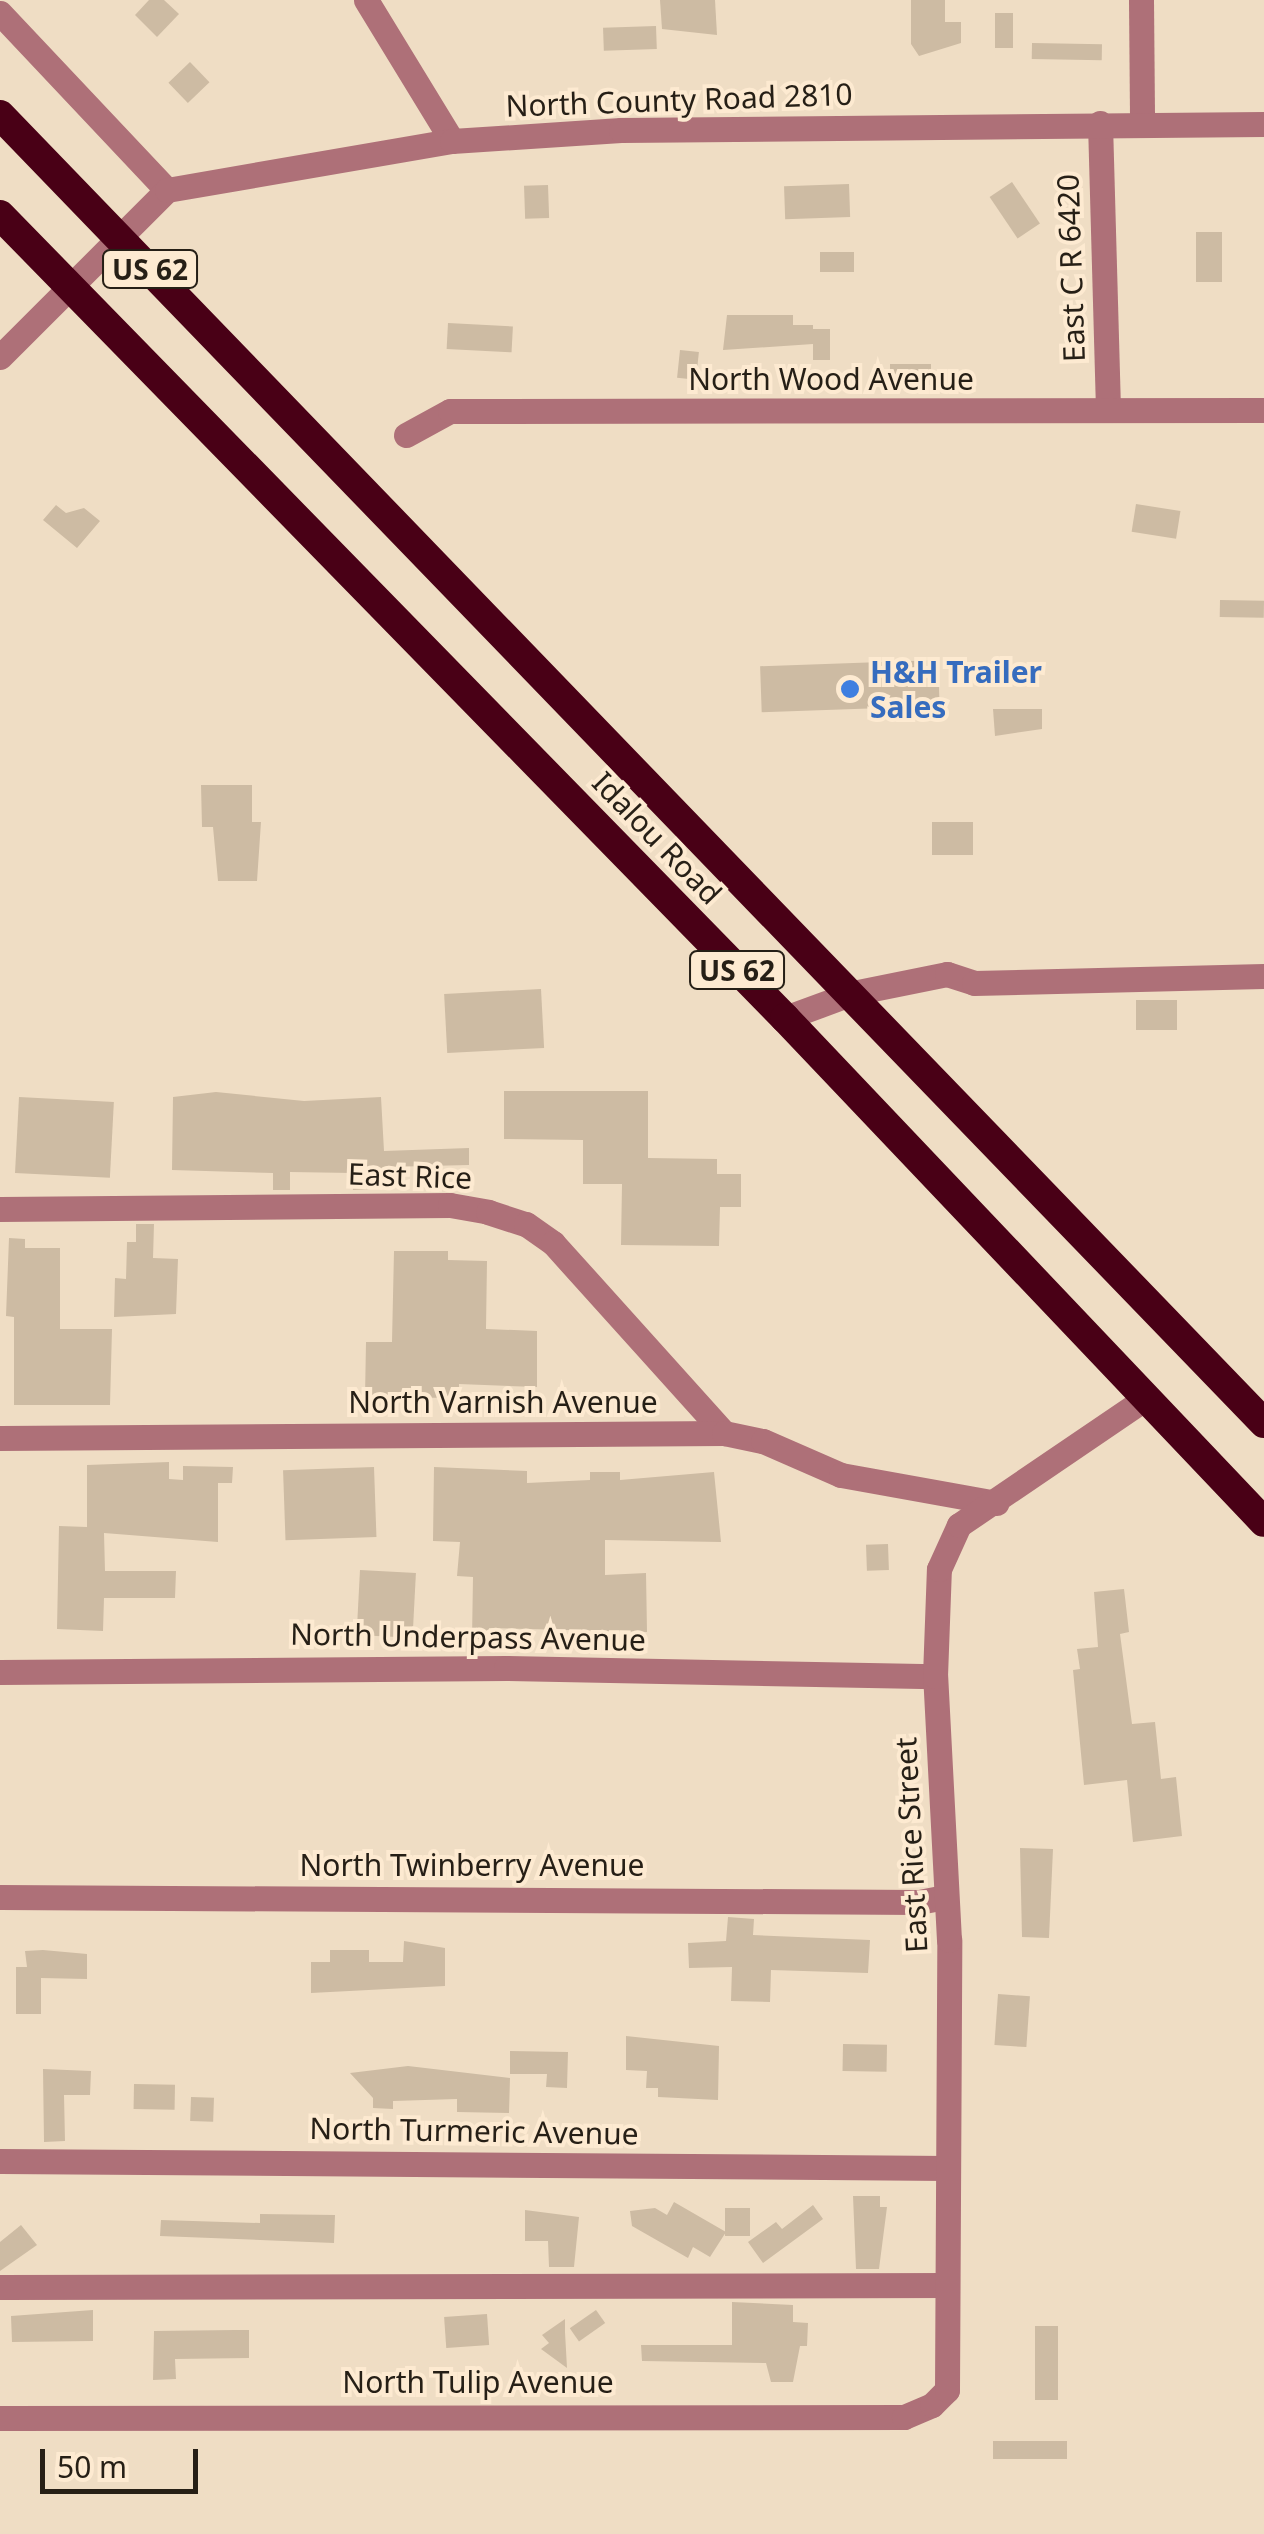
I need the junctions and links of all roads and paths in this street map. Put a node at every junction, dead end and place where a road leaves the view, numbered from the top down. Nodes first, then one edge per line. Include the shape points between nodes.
1 (366, 0) edge
2 (1141, 0) edge
3 (0, 13) edge
4 (0, 114) edge
5 (1100, 123) junction
6 (1142, 124) junction
7 (1264, 124) edge
8 (452, 141) junction
9 (167, 190) junction
10 (0, 215) edge
11 (118, 236) junction
12 (69, 286) junction
13 (0, 356) edge
14 (1108, 410) junction
15 (1264, 410) edge
16 (406, 434) dead end
17 (1264, 976) edge
18 (853, 993) junction
19 (785, 1018) junction
20 (0, 1208) edge
21 (1143, 1400) junction
22 (1264, 1423) edge
23 (724, 1433) junction
24 (0, 1438) edge
25 (997, 1503) junction
26 (1264, 1522) edge
27 (0, 1672) edge
28 (935, 1676) junction
29 (944, 1897) junction
30 (0, 1898) edge
31 (0, 2161) edge
32 (947, 2168) junction
33 (948, 2285) junction
34 (0, 2287) edge
35 (948, 2390) joint
36 (0, 2418) edge

1 - 8 street
2 - 6 street
3 - 9 street
4 - 11 highway, US 62
5 - 6 street, North County Road 2810
5 - 8 street, North County Road 2810 via 621,130
5 - 14 street, East C R 6420
6 - 7 street, North County Road 2810
8 - 9 street, North County Road 2810
9 - 11 street
10 - 12 highway, US 62
11 - 12 street
11 - 18 highway, Idalou Road / US 62
12 - 13 street
12 - 19 highway, Idalou Road / US 62
14 - 15 street, North Wood Avenue
14 - 16 street, North Wood Avenue via 450,410
17 - 18 street via 974,983 948,974
18 - 19 street
18 - 22 highway, Idalou Road / US 62
19 - 21 highway, Idalou Road / US 62
20 - 23 street, East Rice via 450,1205 488,1212 526,1224 553,1243
21 - 25 street, East Rice Street
21 - 26 highway, Idalou Road / US 62
23 - 24 street, North Varnish Avenue
23 - 25 street, North Varnish Avenue via 763,1441 841,1475
25 - 28 street, East Rice Street via 959,1524 944,1553
27 - 28 street, North Underpass Avenue via 506,1668
28 - 29 street, East Rice Street
29 - 30 street, North Twinberry Avenue
29 - 32 street, East Rice Street
31 - 32 street, North Turmeric Avenue
32 - 33 street, East Rice Street
33 - 34 street
33 - 35 street, East Rice Street
35 - 36 street, North Tulip Avenue via 904,2417

